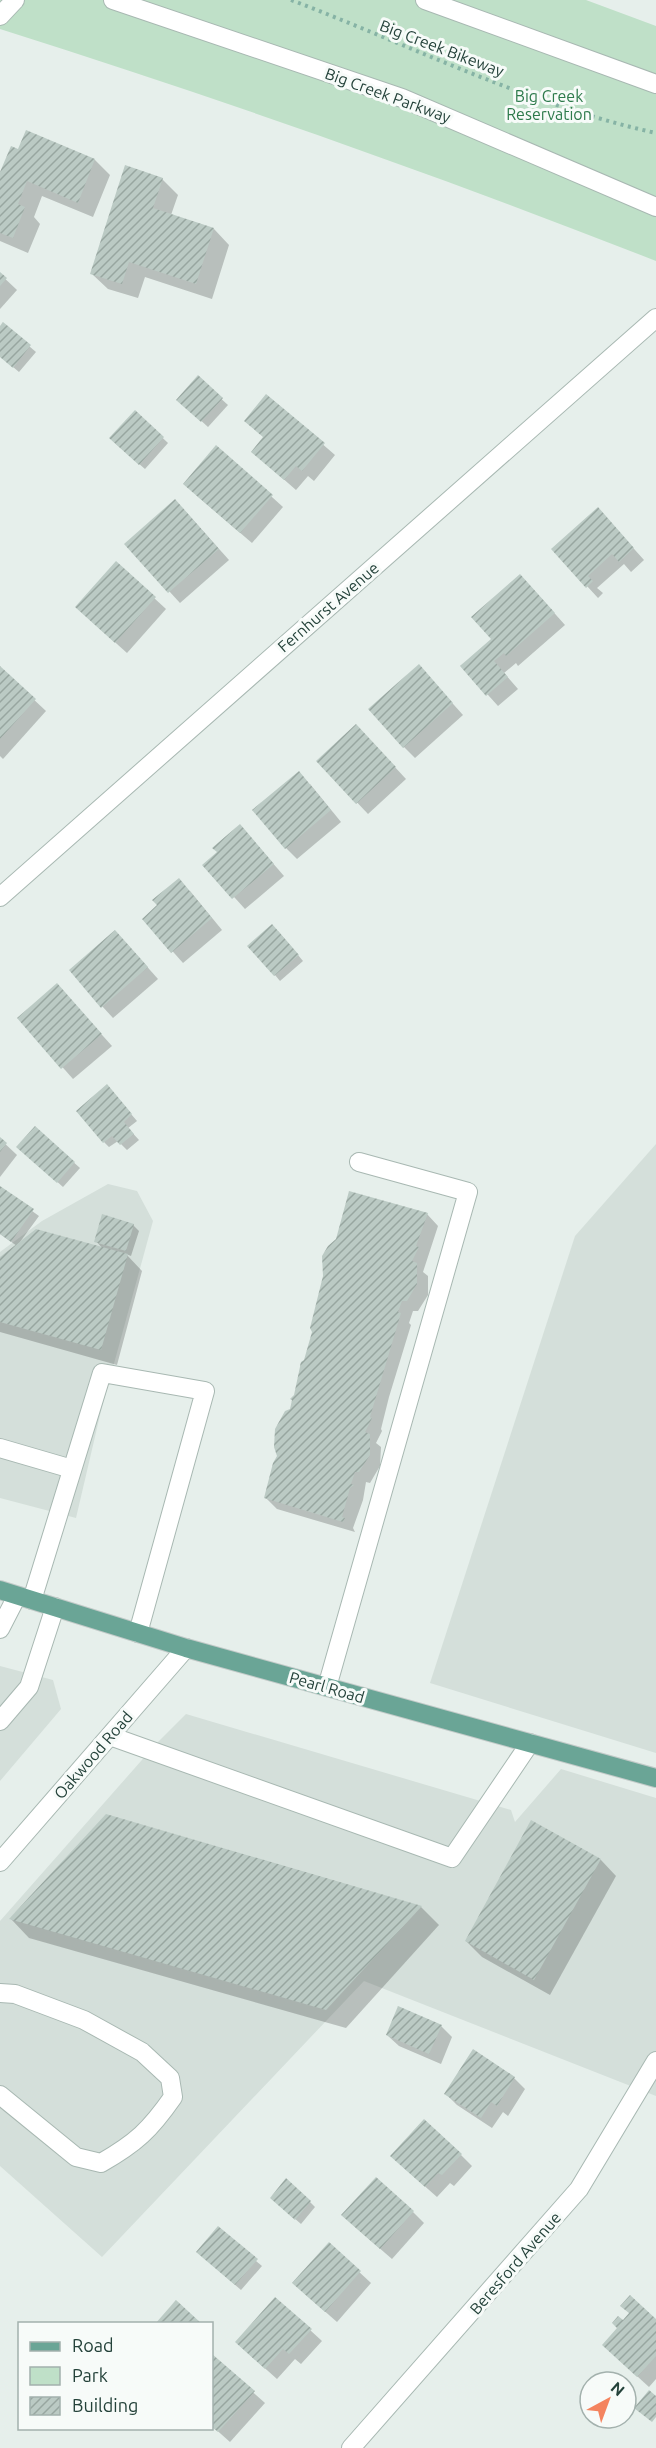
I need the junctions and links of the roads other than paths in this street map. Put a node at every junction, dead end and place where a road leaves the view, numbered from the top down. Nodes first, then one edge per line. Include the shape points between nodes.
1 (15, 0) edge
2 (113, 0) edge
3 (425, 0) edge
4 (0, 16) edge
5 (656, 84) edge
6 (656, 207) edge
7 (656, 318) edge
8 (0, 897) edge
9 (358, 1162) dead end
10 (0, 1448) edge
11 (72, 1469) junction
12 (16, 1595) edge
13 (55, 1607) junction
14 (0, 1629) edge
15 (138, 1633) junction
16 (186, 1648) junction
17 (327, 1687) junction
18 (0, 1720) edge
19 (110, 1736) junction
20 (530, 1743) junction
21 (656, 1778) edge
22 (0, 1862) edge
23 (0, 1993) edge
24 (656, 2061) edge
25 (0, 2095) edge
26 (351, 2448) edge

1 - 4 street
2 - 6 street, Big Creek Parkway via 402,98
3 - 5 street
7 - 8 street, Fernhurst Avenue
9 - 17 street via 468,1192
10 - 11 street
11 - 12 street
11 - 15 street via 102,1373 205,1391
12 - 13 main road, Pearl Road
12 - 14 street
13 - 15 main road, Pearl Road
13 - 18 street via 29,1687
15 - 16 main road, Pearl Road
16 - 17 main road, Pearl Road
16 - 19 street, Oakwood Road
17 - 20 main road, Pearl Road
19 - 20 street via 452,1858
19 - 22 street, Oakwood Road
20 - 21 main road, Pearl Road
23 - 25 street via 15,1994 84,2020 142,2052 171,2078 173,2097 150,2129 101,2163 76,2157
24 - 26 street, Beresford Avenue via 579,2189

